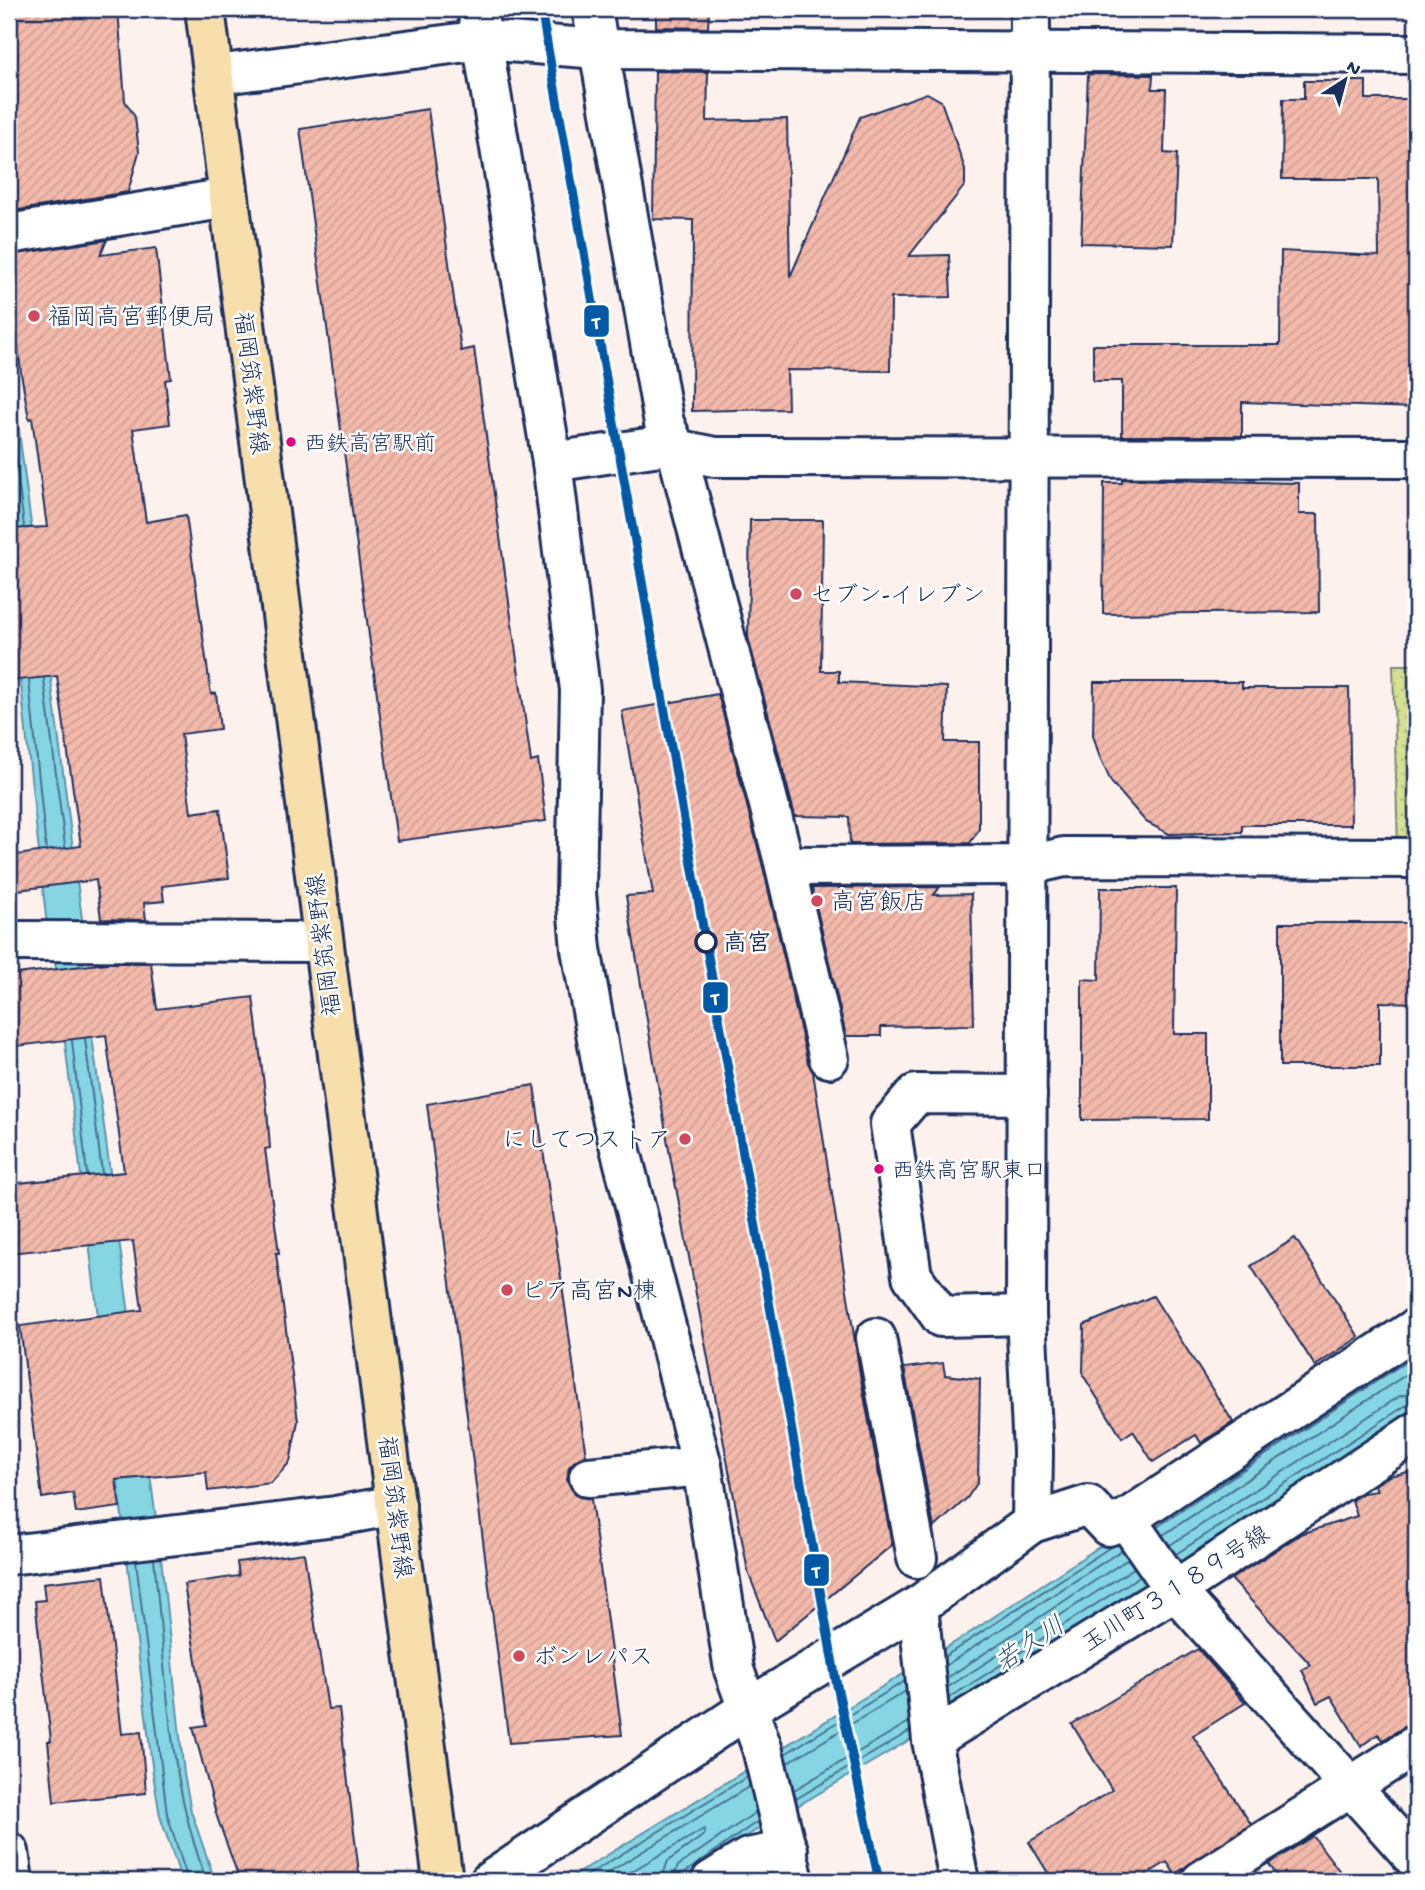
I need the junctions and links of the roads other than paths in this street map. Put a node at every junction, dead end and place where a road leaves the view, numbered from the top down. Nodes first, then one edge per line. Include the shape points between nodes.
1 (205, 9) edge
2 (592, 9) edge
3 (1030, 9) edge
4 (480, 25) edge
5 (599, 49) junction
6 (1030, 49) junction
7 (1416, 54) edge
8 (216, 75) junction
9 (228, 198) junction
10 (9, 234) edge
11 (677, 451) junction
12 (1031, 457) junction
13 (1416, 458) edge
14 (552, 462) junction
15 (1416, 858) edge
16 (1029, 865) junction
17 (785, 866) junction
18 (9, 941) edge
19 (322, 942) junction
20 (828, 1051) dead end
21 (1027, 1096) junction
22 (1026, 1315) junction
23 (1416, 1328) edge
24 (876, 1338) dead end
25 (1416, 1432) edge
26 (702, 1466) junction
27 (589, 1477) dead end
28 (396, 1505) junction
29 (1126, 1519) junction
30 (1032, 1522) junction
31 (9, 1555) edge
32 (917, 1558) dead end
33 (1175, 1590) junction
34 (918, 1606) junction
35 (747, 1709) junction
36 (932, 1740) junction
37 (1416, 1745) edge
38 (1352, 1786) junction
39 (9, 1852) edge
40 (788, 1854) edge
41 (1416, 1860) edge
42 (13, 1881) edge
43 (443, 1881) edge
44 (490, 1881) edge
45 (710, 1881) edge
46 (959, 1881) edge
47 (1201, 1881) edge

1 - 8 main road, 福岡筑紫野線
2 - 5 street
3 - 6 street
4 - 5 street
4 - 8 street
4 - 14 street
5 - 6 street
5 - 11 street via 664,423
6 - 7 street
6 - 12 street
8 - 9 main road, 福岡筑紫野線
9 - 10 street
9 - 19 main road, 福岡筑紫野線
11 - 12 street via 715,457
11 - 14 street via 660,446
11 - 17 street
12 - 13 street
12 - 16 street
14 - 26 street via 580,690 576,893 581,949 609,1105
15 - 16 street via 1064,858
16 - 17 street
16 - 21 street
17 - 20 street
18 - 19 street
19 - 28 main road, 福岡筑紫野線
21 - 22 street
21 - 22 street via 916,1094 890,1124 912,1276 941,1317
22 - 30 street
23 - 29 street
24 - 32 street
25 - 33 street, 玉川町３１８９号線
26 - 27 street
26 - 35 street via 734,1670
28 - 31 street
28 - 43 main road, 福岡筑紫野線
29 - 30 street via 1108,1527 1088,1504
29 - 33 street
30 - 34 street
33 - 36 street, 玉川町３１８９号線
33 - 38 street
34 - 35 street
34 - 36 street
35 - 40 street via 762,1748
35 - 44 street
36 - 46 street
37 - 38 street
38 - 41 street
38 - 47 street
39 - 42 street
40 - 45 street via 748,1858

